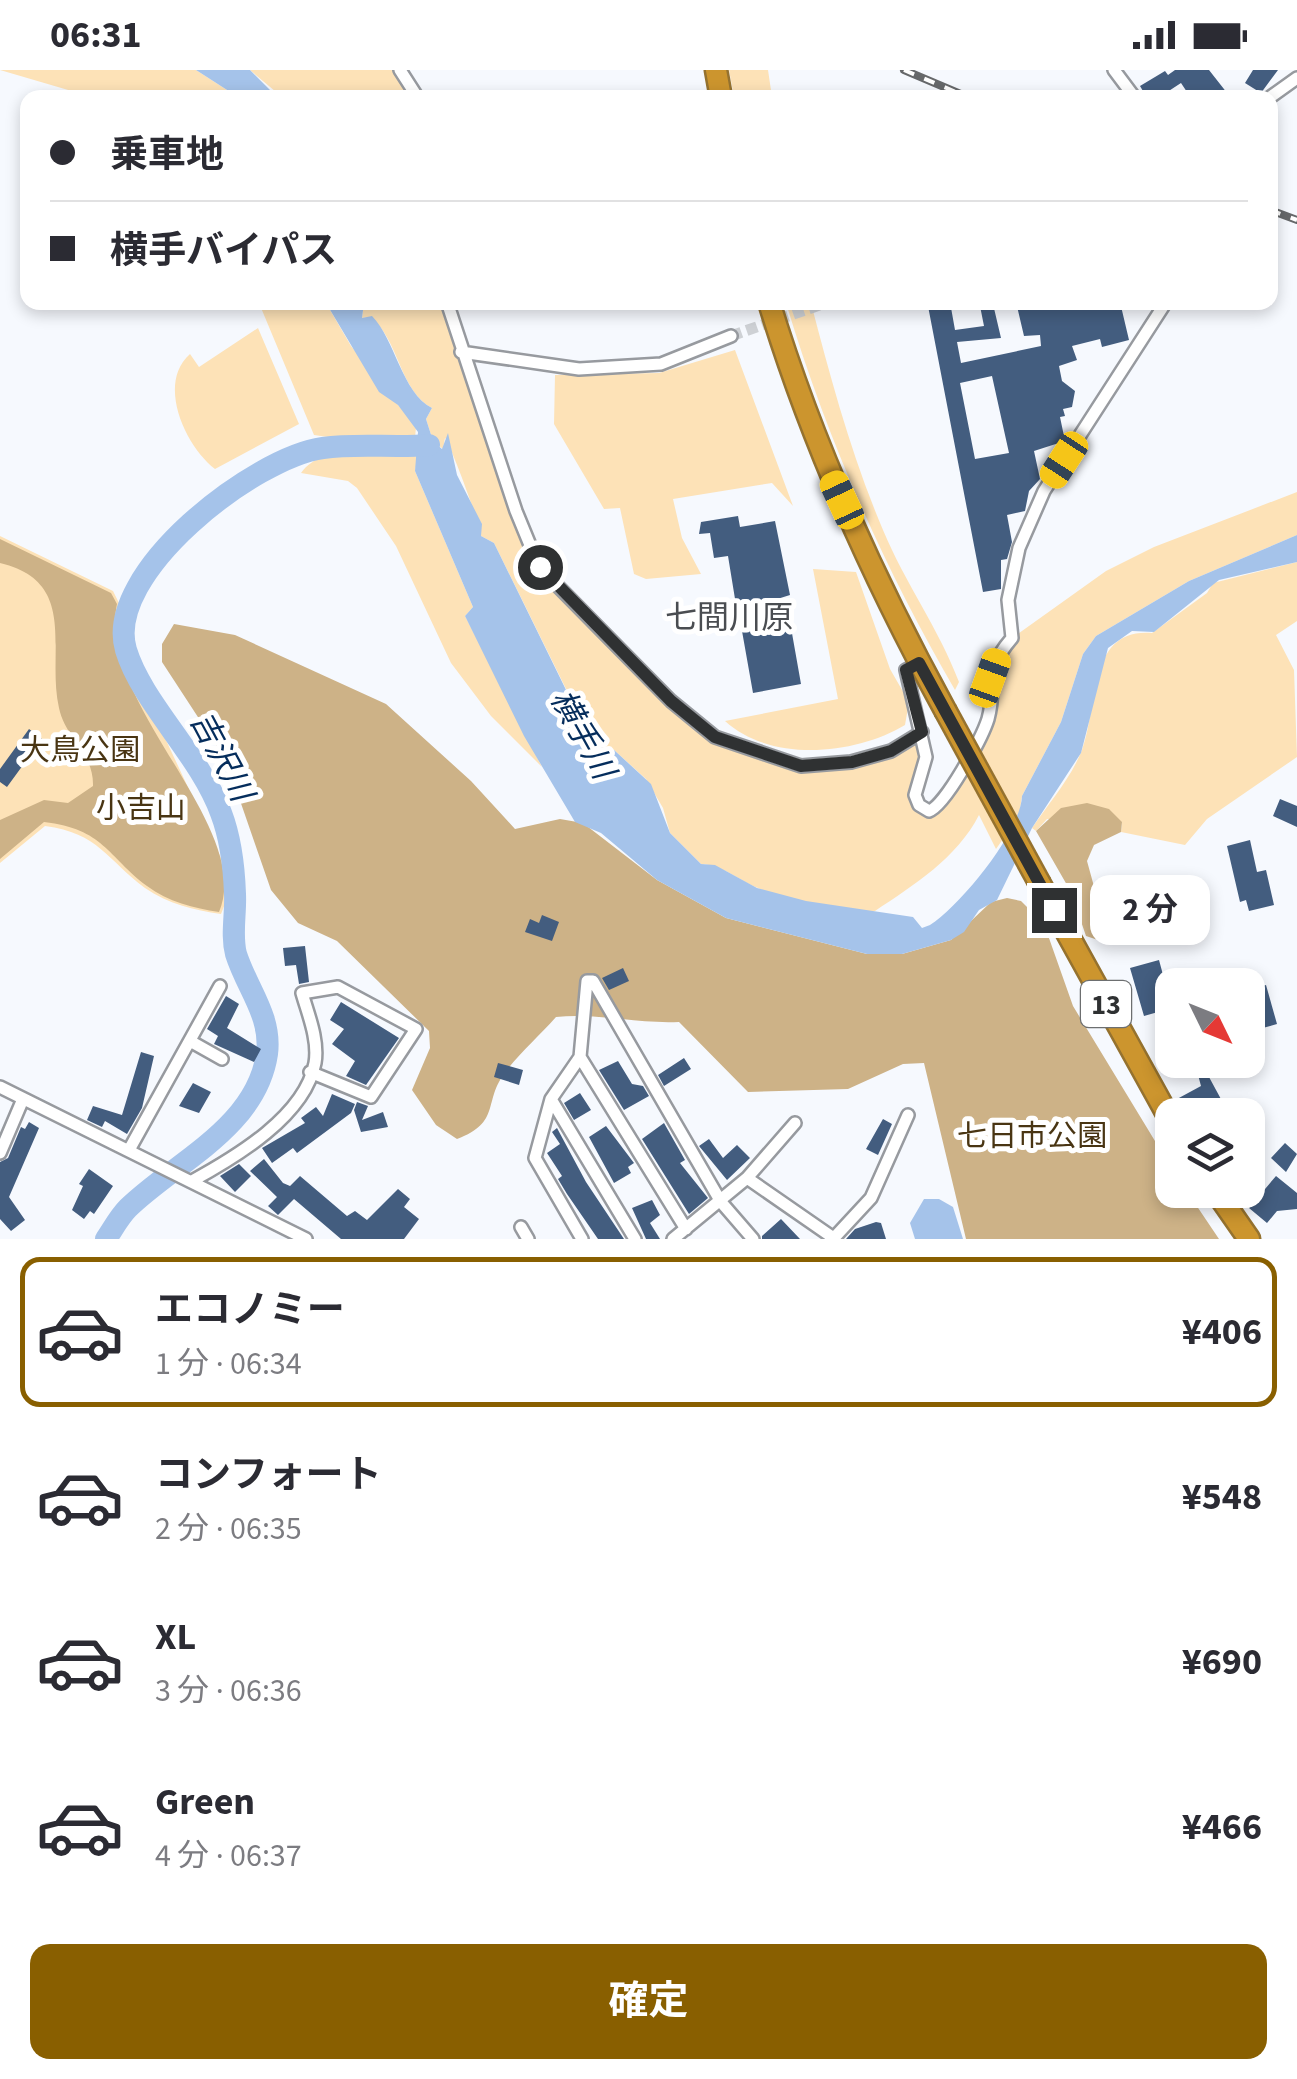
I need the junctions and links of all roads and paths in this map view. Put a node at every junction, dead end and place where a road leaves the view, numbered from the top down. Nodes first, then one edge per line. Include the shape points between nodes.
1 (449, 310) edge
2 (771, 310) edge
3 (1161, 310) edge
4 (731, 336) tunnel mouth
5 (462, 352) junction
6 (919, 663) junction
7 (922, 732) junction
8 (220, 986) dead end
9 (190, 1041) junction
10 (580, 1057) junction
11 (222, 1059) dead end
12 (310, 1072) junction
13 (0, 1087) edge
14 (1158, 1098) edge
15 (23, 1099) junction
16 (551, 1100) junction
17 (908, 1115) dead end
18 (795, 1124) dead end
19 (129, 1150) junction
20 (0, 1153) edge
21 (747, 1178) junction
22 (192, 1181) junction
23 (721, 1202) junction
24 (1227, 1208) edge
25 (521, 1227) dead end
26 (686, 1229) junction
27 (834, 1238) edge
28 (306, 1239) edge
29 (528, 1239) edge
30 (582, 1239) edge
31 (634, 1239) edge
32 (673, 1239) edge
33 (753, 1239) edge
34 (1249, 1239) edge

1 - 5 street
2 - 6 highway, 13 via 831,476
3 - 7 street via 1044,491 1020,548 1008,600 1012,638 990,678 988,719 944,799 929,811 915,795 926,757
4 - 5 street via 662,364 579,369
5 - 7 street via 540,567 671,701 715,737 801,766 852,762 891,751
6 - 7 street via 906,670
6 - 14 highway, 13, bridge
8 - 9 street
9 - 11 street
9 - 19 street
10 - 16 street
10 - 23 street via 587,981 593,981
10 - 26 street
12 - 12 street via 313,1030 302,992 338,987 416,1028 372,1098
12 - 22 street via 294,1108
13 - 15 street
15 - 19 street
15 - 20 street
16 - 30 street via 534,1158
16 - 31 street
17 - 27 street via 871,1198
18 - 21 street
19 - 22 street
21 - 23 street
21 - 27 street
22 - 28 street
23 - 26 street
23 - 33 street
24 - 34 highway
25 - 29 street
26 - 32 street

